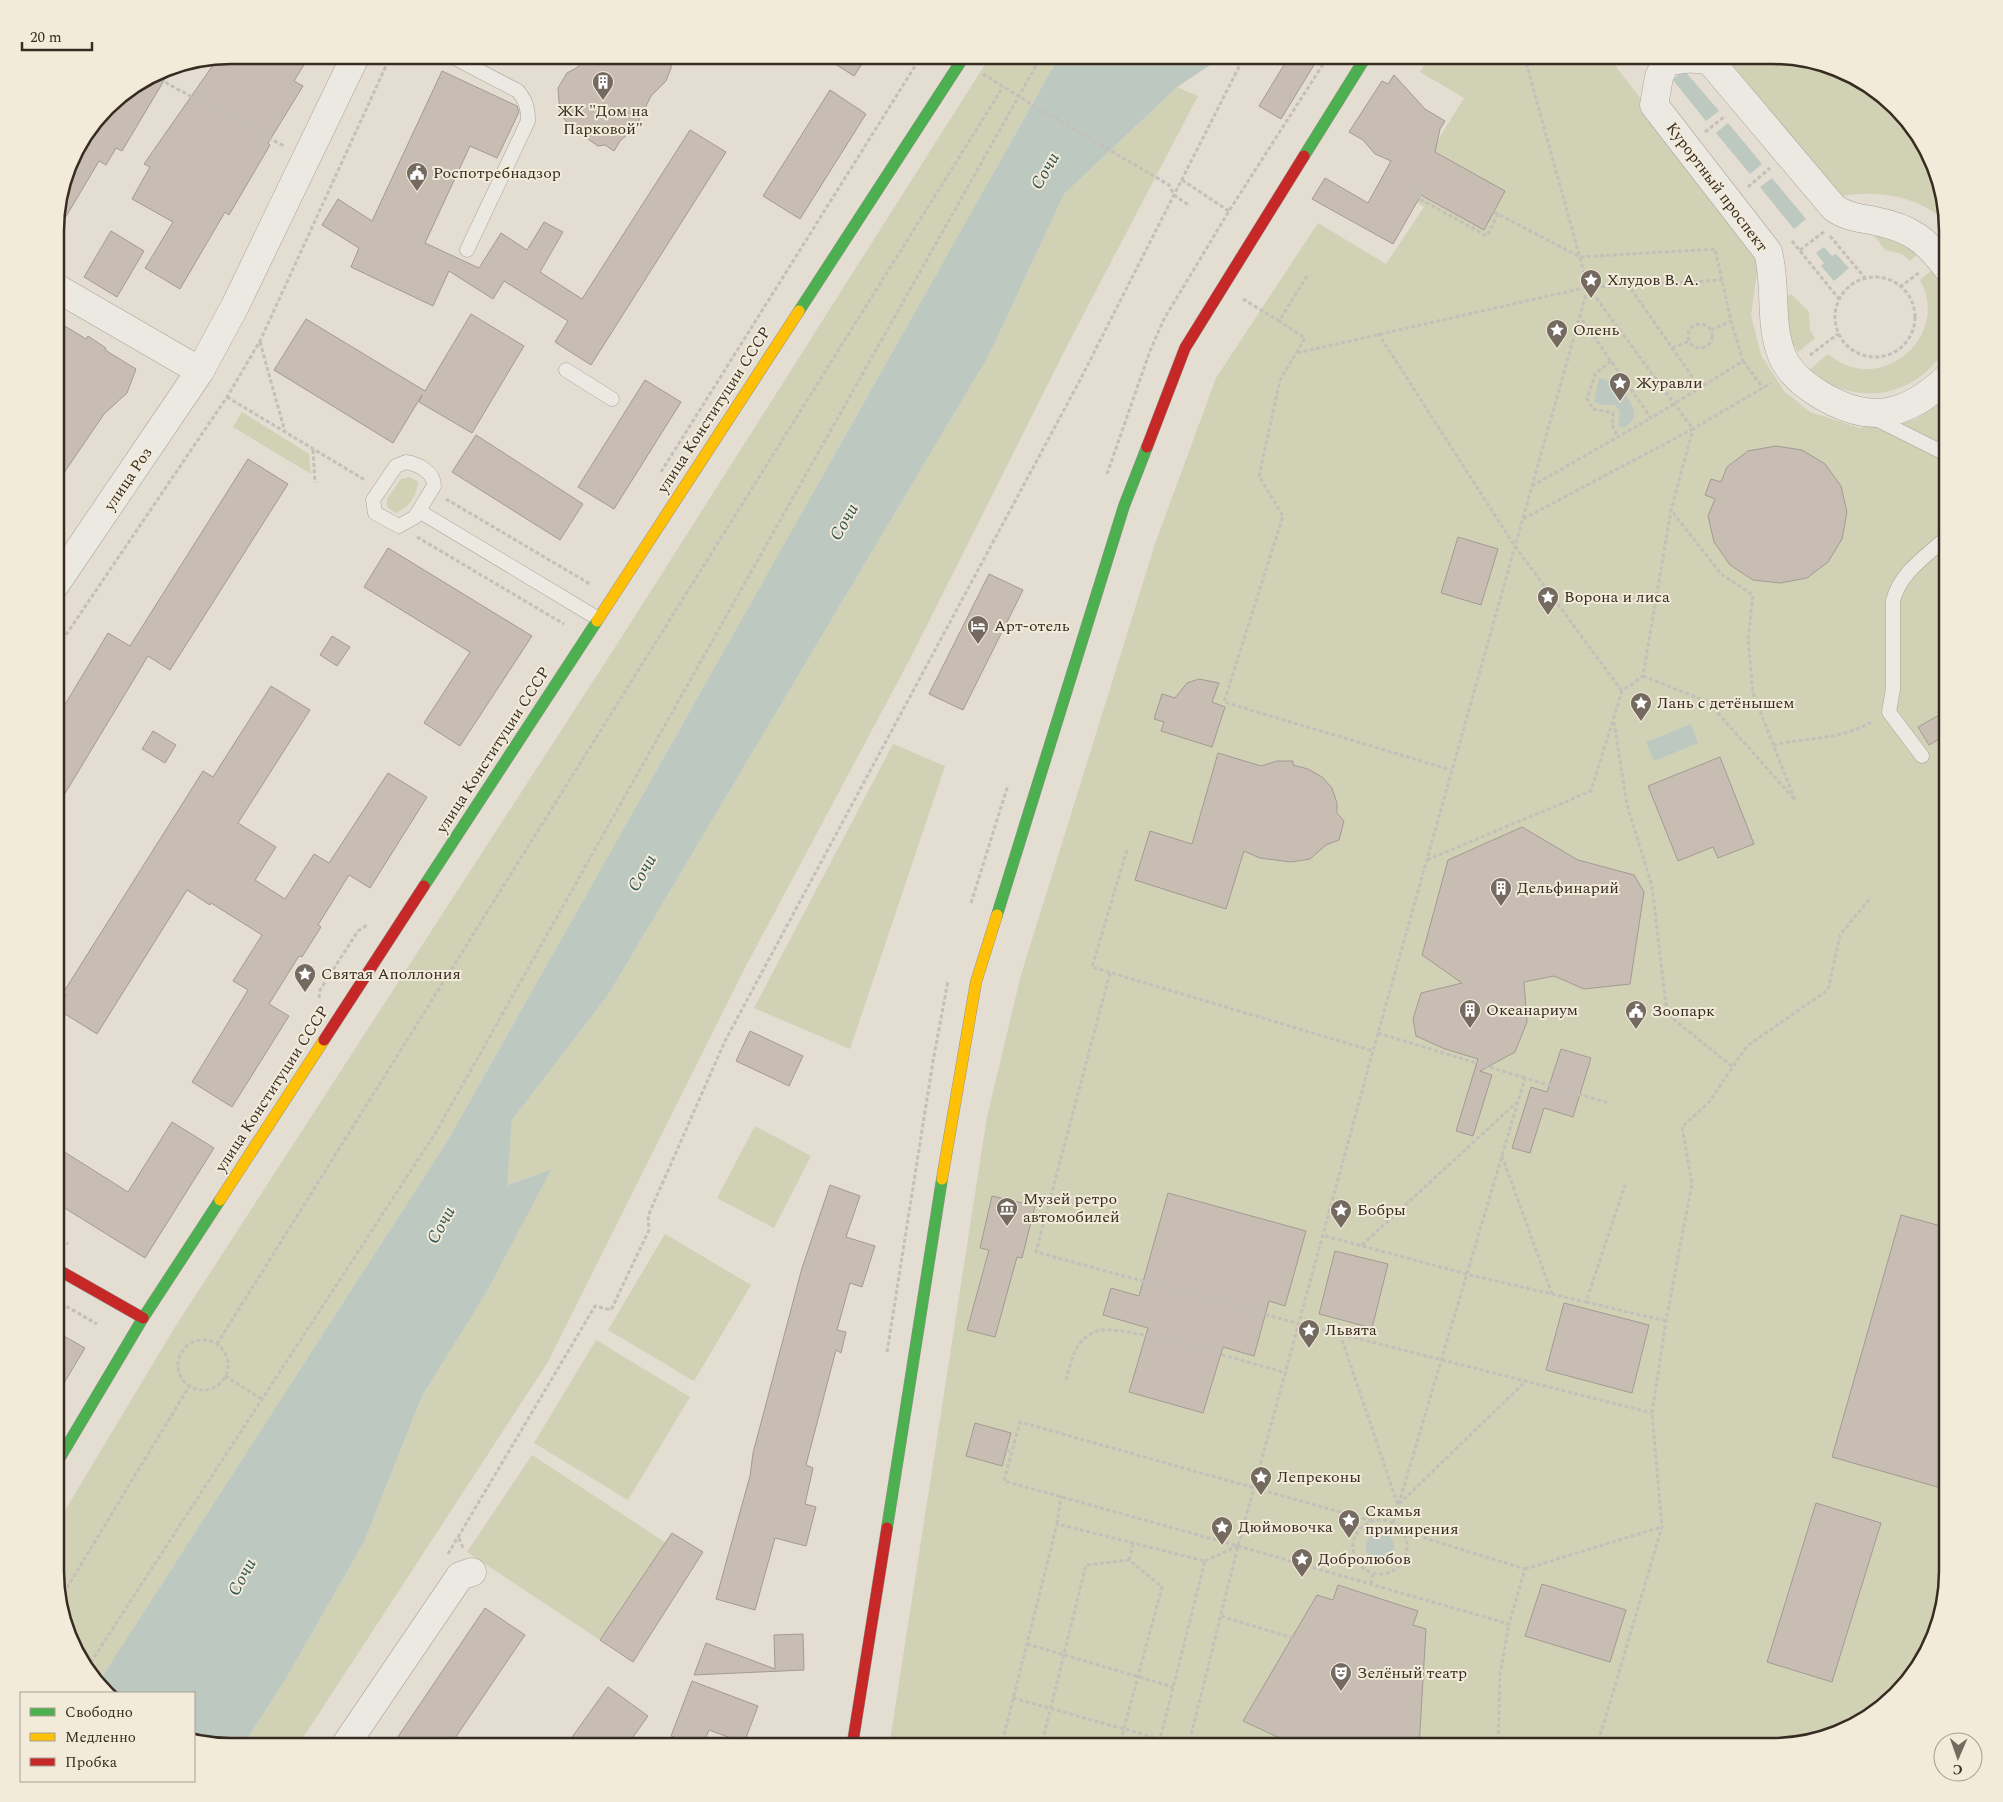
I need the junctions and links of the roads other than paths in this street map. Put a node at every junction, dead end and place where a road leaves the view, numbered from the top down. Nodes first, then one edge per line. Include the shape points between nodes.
1 (352, 64) edge
2 (466, 64) edge
3 (958, 64) edge
4 (1361, 64) edge
5 (1663, 64) edge
6 (1713, 64) edge
7 (467, 250) dead end
8 (1939, 257) edge
9 (64, 293) edge
10 (566, 370) dead end
11 (200, 372) junction
12 (1939, 386) edge
13 (612, 399) dead end
14 (1866, 414) junction
15 (1939, 451) edge
16 (419, 511) junction
17 (1939, 544) edge
18 (64, 573) edge
19 (597, 618) junction
20 (1922, 756) dead end
21 (64, 1273) edge
22 (143, 1318) junction
23 (64, 1451) edge
24 (472, 1572) dead end
25 (350, 1738) edge
26 (853, 1738) edge

1 - 11 street, улица Роз
2 - 7 lane via 518,91 528,109 528,121
3 - 19 main road, улица Конституции СССР
4 - 26 main road via 1185,348 1124,506 979,973 953,1113
5 - 14 street, Курортный проспект via 1654,105 1768,252 1776,338 1790,370 1809,388 1842,408
6 - 8 street, Курортный проспект via 1834,208 1852,217 1895,226 1918,236
9 - 11 street
10 - 13 lane
11 - 18 street, улица Роз
12 - 14 street, Курортный проспект via 1905,408 1889,413
14 - 15 lane
16 - 16 lane via 434,486 432,476 406,462 396,466 380,489 373,500 373,510 399,526
16 - 19 lane
17 - 20 lane via 1905,575 1896,587 1893,601 1893,689 1889,712
19 - 22 main road, улица Конституции СССР
21 - 22 main road
22 - 23 main road, улица Конституции СССР
24 - 25 street via 460,1576

